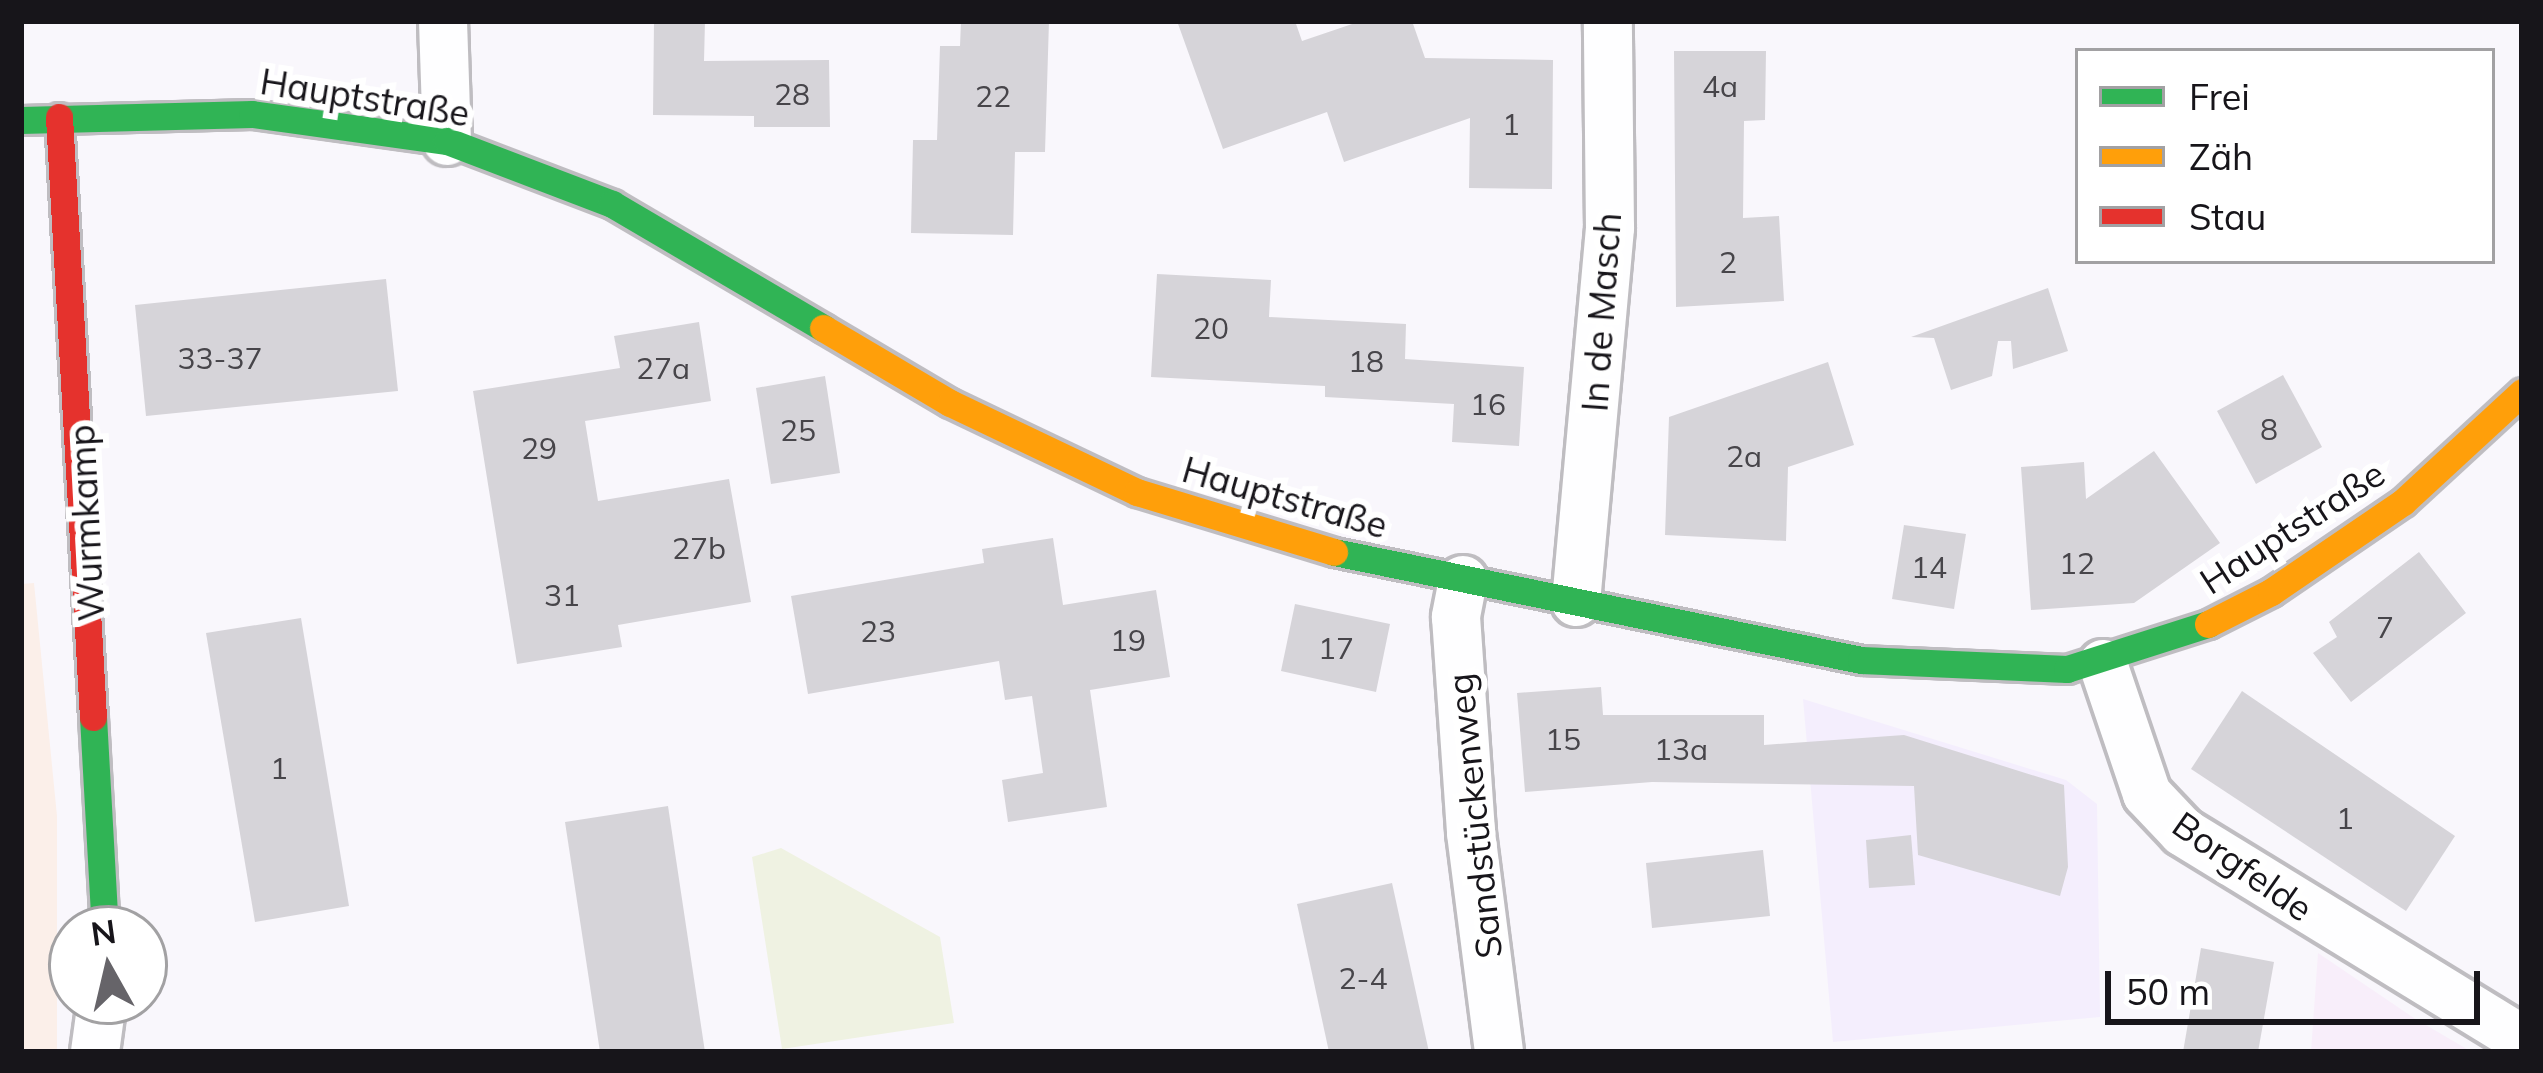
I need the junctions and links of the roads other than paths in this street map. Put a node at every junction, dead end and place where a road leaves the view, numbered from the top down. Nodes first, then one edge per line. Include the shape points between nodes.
1 (443, 21) edge
2 (1608, 21) edge
3 (59, 117) junction
4 (21, 120) edge
5 (447, 141) junction
6 (2522, 392) edge
7 (1463, 580) junction
8 (1576, 602) junction
9 (2103, 664) junction
10 (104, 905) edge
11 (2522, 1040) edge
12 (1498, 1052) edge

1 - 5 street
2 - 8 street, In de Masch via 1610,228
3 - 4 main road, Hauptstraße
3 - 5 main road, Hauptstraße via 252,114
3 - 10 main road, Wurmkamp
5 - 7 main road, Hauptstraße via 613,204 950,403 1094,475 1290,543
6 - 9 main road, Hauptstraße via 2402,502 2271,592 2187,635
7 - 8 main road, Hauptstraße
7 - 12 street, Sandstückenweg via 1456,617 1471,833
8 - 9 main road, Hauptstraße via 1861,660 2018,673
9 - 11 street, Borgfelde via 2147,794 2183,832

